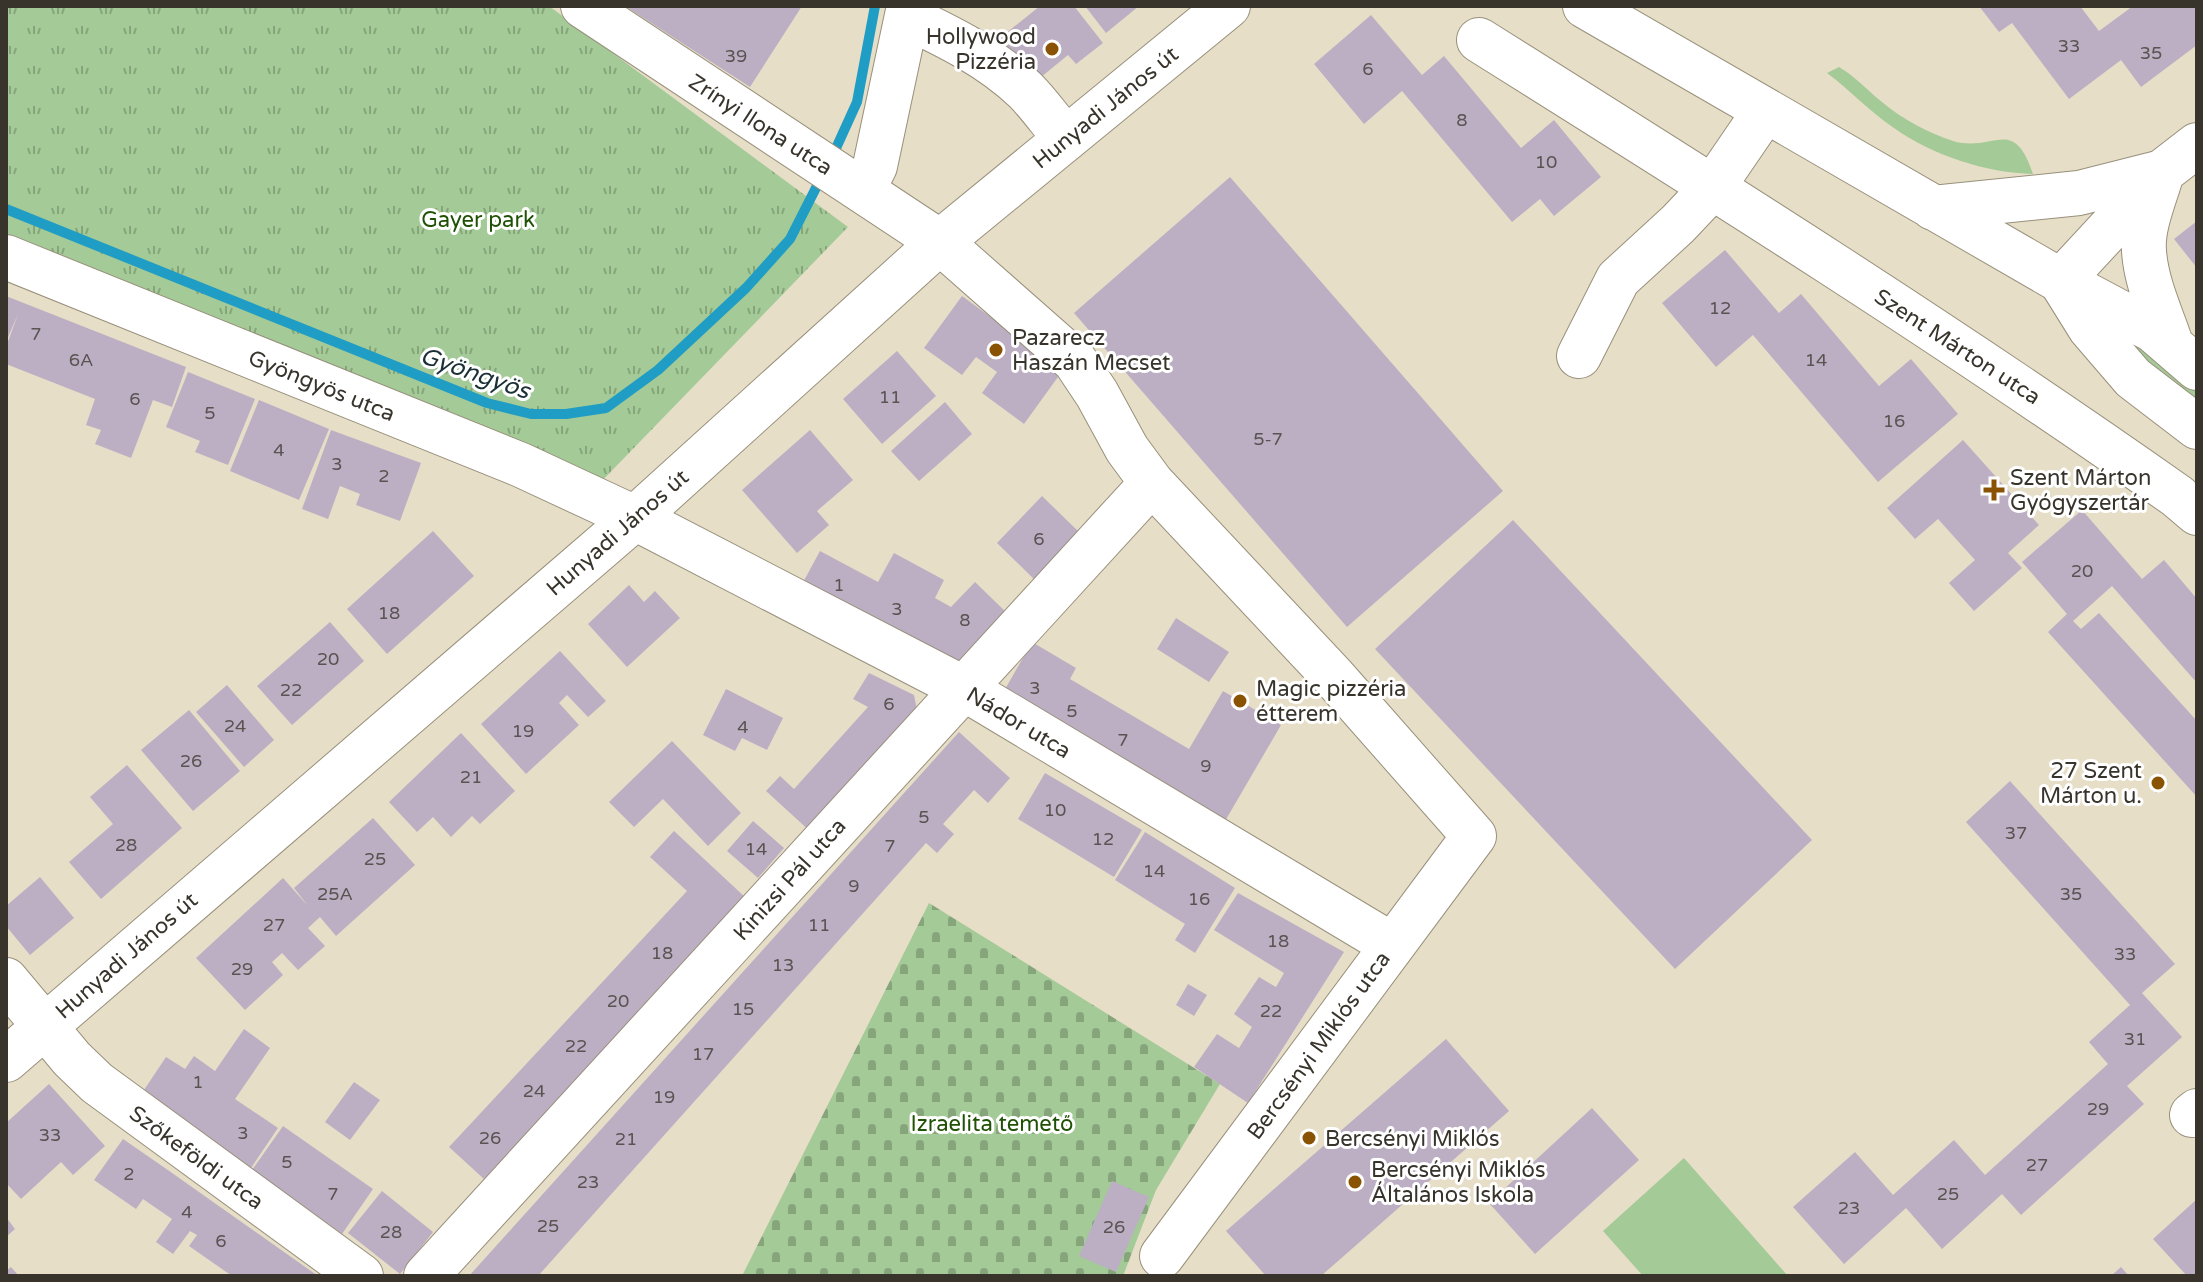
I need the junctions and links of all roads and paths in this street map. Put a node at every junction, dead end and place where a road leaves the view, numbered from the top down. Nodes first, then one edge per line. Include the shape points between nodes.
1 (583, 6) edge
2 (1228, 6) edge
3 (1585, 6) edge
4 (908, 11) edge
5 (1479, 40) dead end
6 (1765, 111) junction
7 (1066, 139) junction
8 (2197, 145) edge
9 (2162, 172) junction
10 (857, 186) junction
11 (1713, 187) junction
12 (1933, 208) junction
13 (940, 242) junction
14 (6, 257) edge
15 (2061, 281) junction
16 (1579, 356) dead end
17 (2184, 356) edge
18 (2197, 427) edge
19 (1152, 483) junction
20 (2197, 513) edge
21 (635, 518) junction
22 (963, 688) junction
23 (1474, 836) joint
24 (1392, 945) junction
25 (6, 980) edge
26 (44, 1026) junction
27 (6, 1060) edge
28 (1162, 1256) dead end
29 (361, 1276) edge
30 (426, 1276) edge

1 - 10 street, Zrínyi Ilona utca
2 - 7 street, Hunyadi János út
3 - 6 street
4 - 7 street via 996,66
4 - 10 street via 875,166
5 - 11 street, Szent Márton utca
6 - 11 street
6 - 12 street
7 - 13 street, Hunyadi János út
8 - 9 street
9 - 12 street via 2079,193
9 - 15 street
9 - 17 street via 2144,249 2152,288
10 - 13 street, Zrínyi Ilona utca
11 - 16 street via 1618,279
11 - 20 street, Szent Márton utca via 2037,398
12 - 15 street
13 - 19 street, Zrínyi Ilona utca via 1075,361
13 - 21 street, Hunyadi János út
14 - 21 street, Gyöngyös utca via 521,465
15 - 17 street via 2153,330
15 - 18 street via 2090,328 2133,378
19 - 22 street, Kinizsi Pál utca
19 - 23 street, Zrínyi Ilona utca
21 - 22 street, Nádor utca
21 - 26 street, Hunyadi János út
22 - 24 street, Nádor utca
22 - 30 street, Kinizsi Pál utca
23 - 24 street, Bercsényi Miklós utca
24 - 28 street, Bercsényi Miklós utca
25 - 26 street, Szőkeföldi utca
26 - 27 street, Hunyadi János út
26 - 29 street, Szőkeföldi utca via 97,1083

